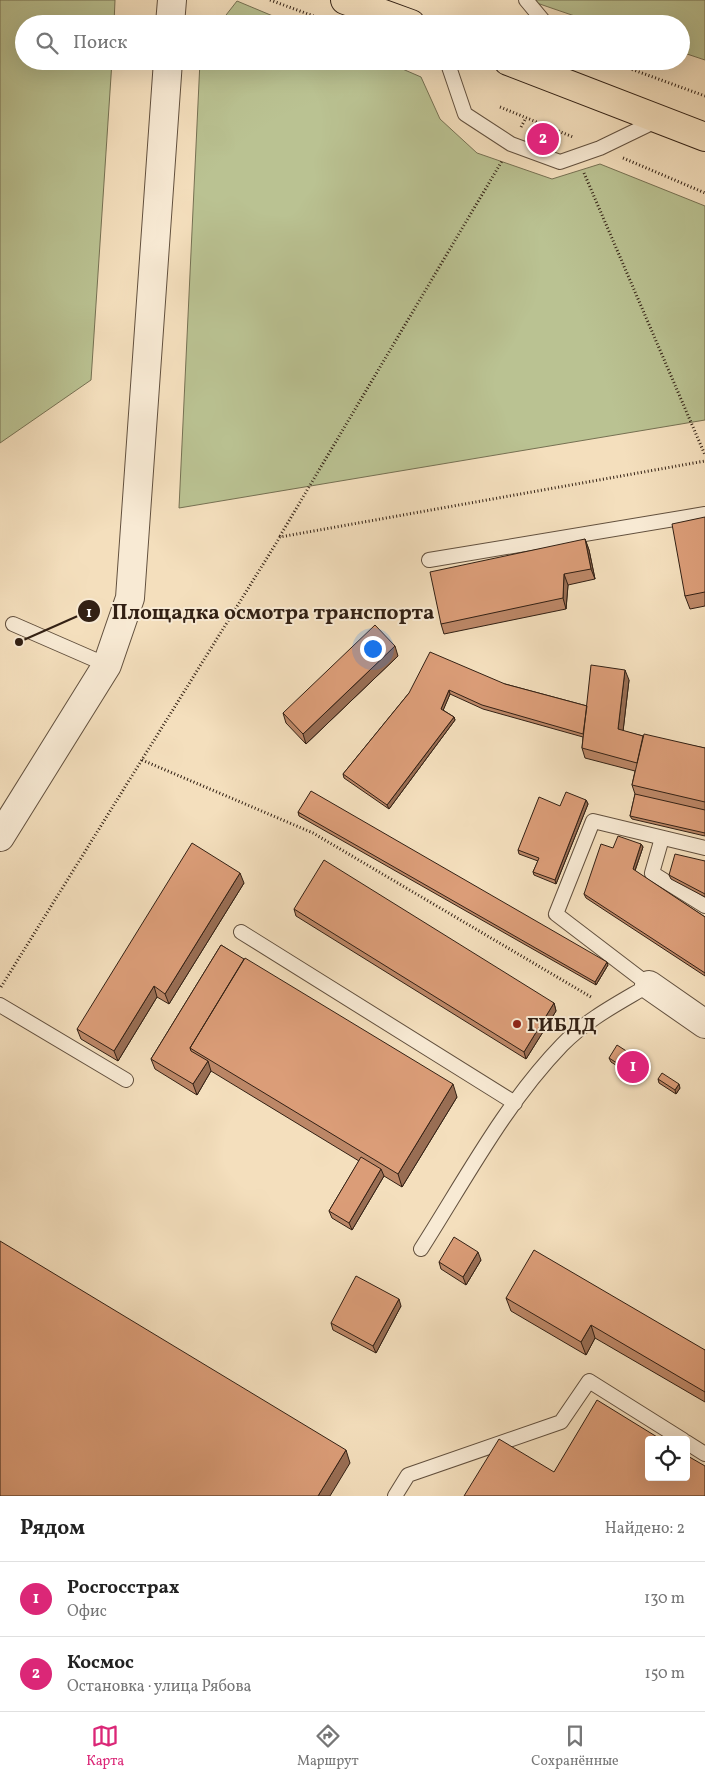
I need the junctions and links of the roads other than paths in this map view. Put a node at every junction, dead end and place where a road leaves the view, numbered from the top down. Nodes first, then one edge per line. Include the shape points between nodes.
1 (172, 0) edge
2 (346, 0) edge
3 (526, 0) edge
4 (171, 15) edge
5 (387, 15) edge
6 (538, 15) edge
7 (167, 70) edge
8 (450, 70) edge
9 (554, 70) edge
10 (660, 120) junction
11 (705, 137) edge
12 (705, 514) edge
13 (429, 560) dead end
14 (14, 624) dead end
15 (106, 665) junction
16 (0, 838) edge
17 (662, 838) junction
18 (705, 848) edge
19 (705, 906) edge
20 (241, 932) dead end
21 (649, 985) junction
22 (0, 1005) edge
23 (705, 1024) edge
24 (126, 1080) dead end
25 (515, 1103) junction
26 (421, 1249) dead end
27 (677, 1436) edge
28 (690, 1445) edge
29 (705, 1454) edge
30 (395, 1496) edge

1 - 4 street
2 - 5 main road
3 - 6 lane
7 - 15 street via 130,598
8 - 10 lane via 465,114 511,144 560,162 600,148
9 - 10 main road
10 - 11 main road
12 - 13 lane
14 - 15 lane
15 - 16 street
17 - 18 lane
17 - 19 lane via 652,873
17 - 21 lane via 593,821 556,914
20 - 25 lane
21 - 23 street
21 - 25 lane via 593,1018 562,1045
22 - 24 lane
25 - 26 lane
27 - 30 lane via 589,1381 561,1422 408,1475
28 - 29 lane

